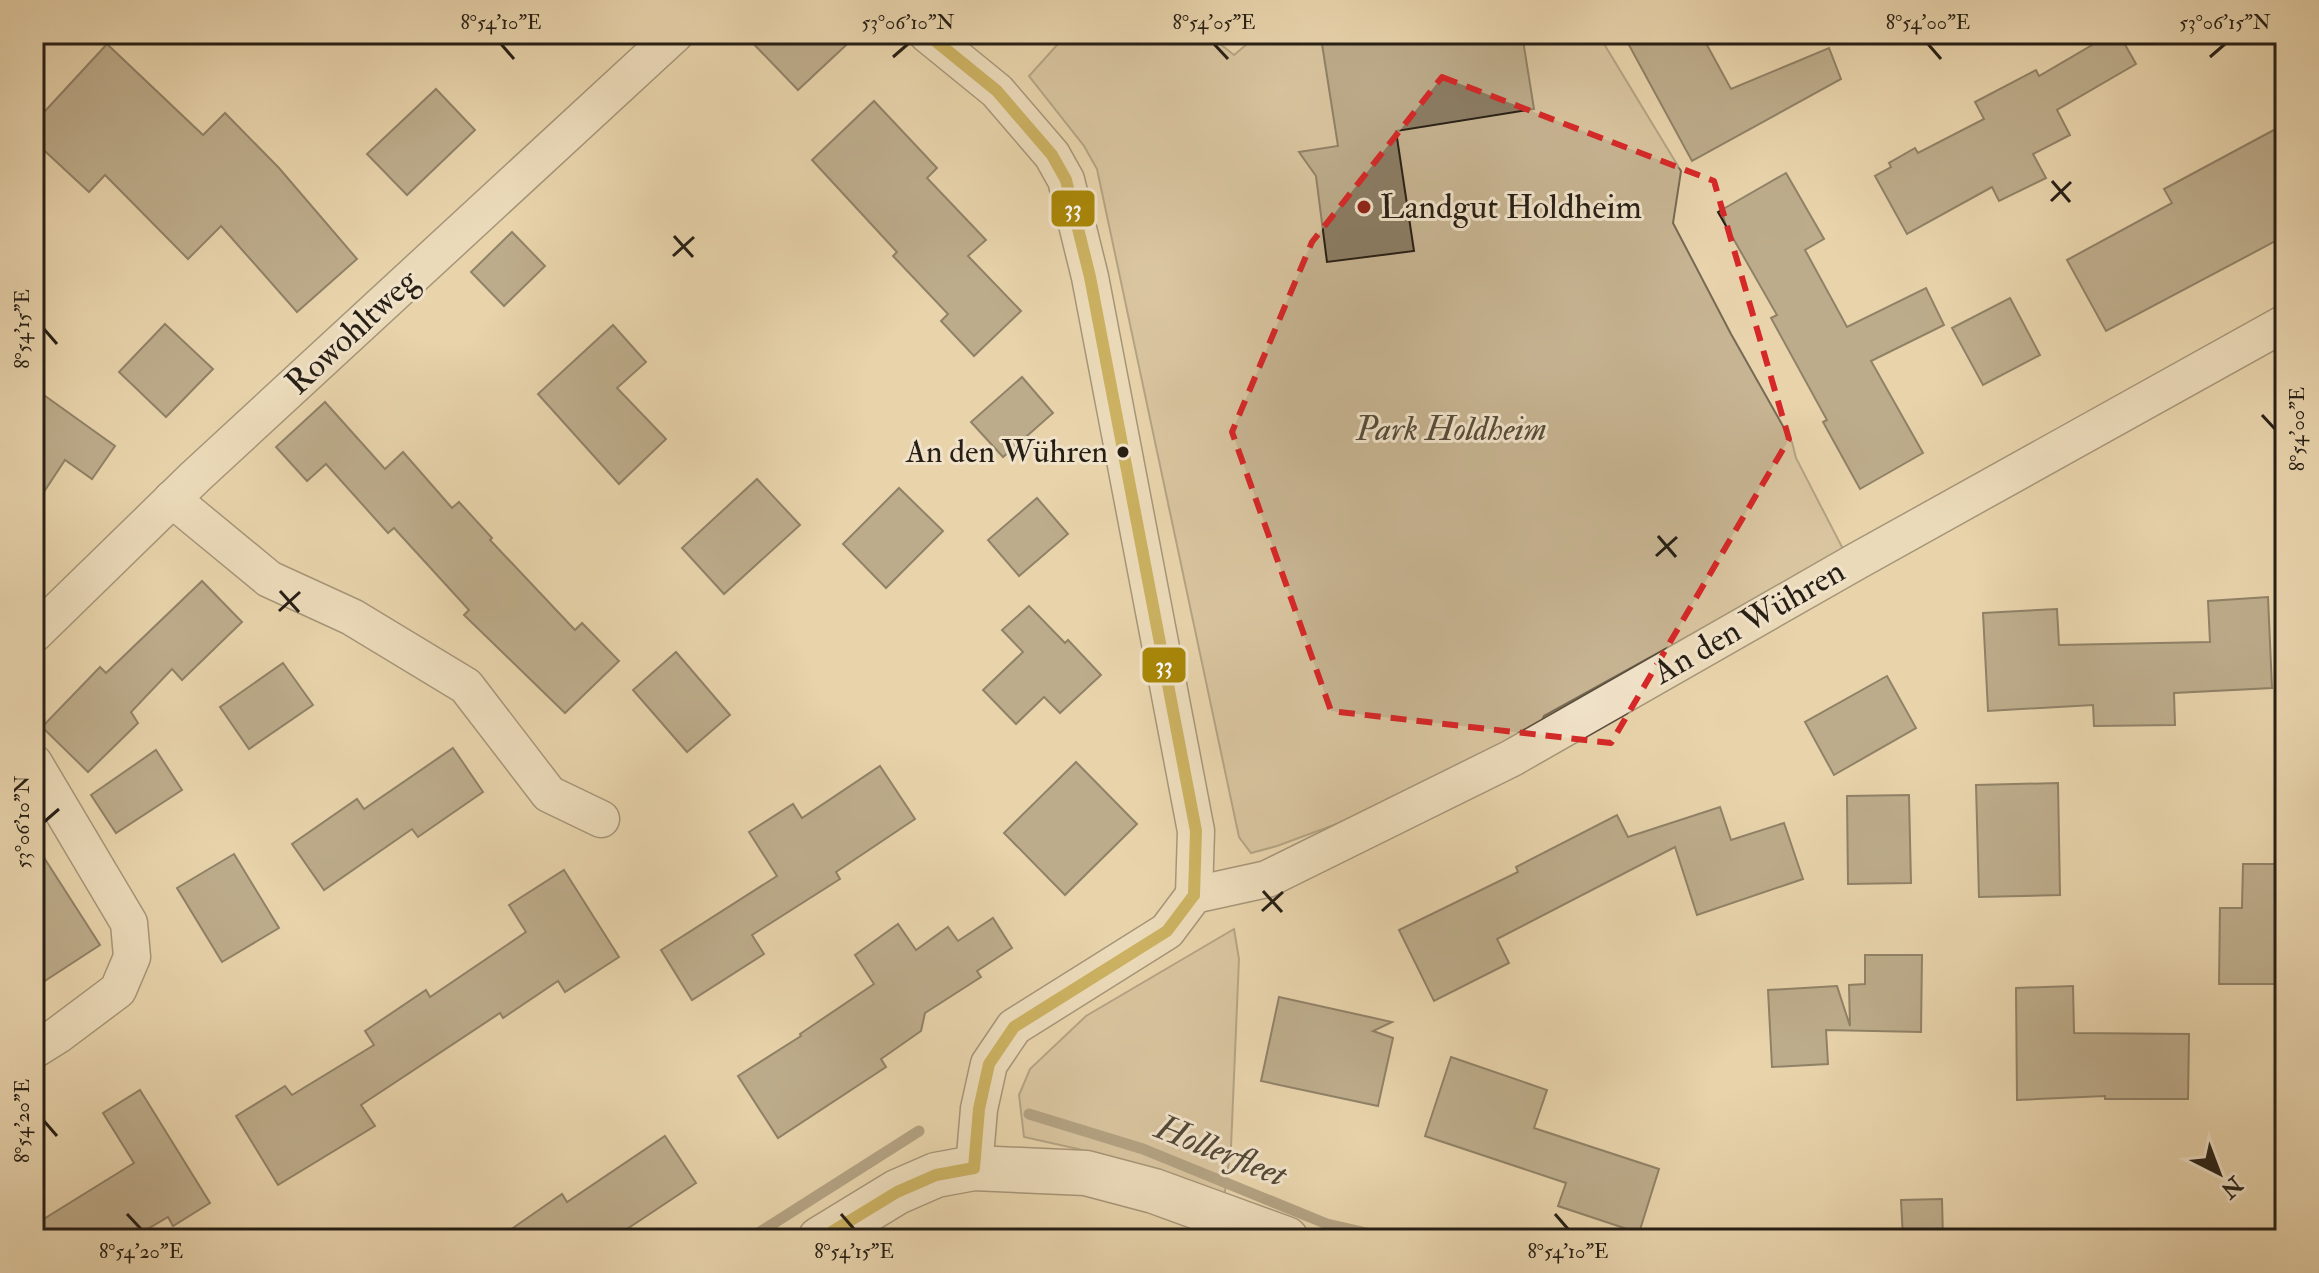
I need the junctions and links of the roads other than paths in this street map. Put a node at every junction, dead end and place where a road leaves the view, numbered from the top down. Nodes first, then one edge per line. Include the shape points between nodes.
1 (675, 34) edge
2 (927, 34) edge
3 (2285, 323) edge
4 (172, 499) junction
5 (34, 634) edge
6 (34, 763) edge
7 (601, 819) dead end
8 (1194, 895) junction
9 (34, 1050) edge
10 (974, 1168) junction
11 (820, 1239) edge
12 (1286, 1239) edge

1 - 4 street, Rowohltweg
2 - 8 street via 997,91 1052,155 1066,180 1196,831
3 - 8 street, An den Wühren via 1512,758 1267,879
4 - 5 street, Rowohltweg
4 - 7 street via 269,579 352,617 466,686 549,794
6 - 9 street via 129,923 132,957 118,990
8 - 10 street via 1167,931 1014,1027 989,1064
10 - 11 street via 936,1175 897,1192
10 - 12 street via 1086,1173 1154,1191

